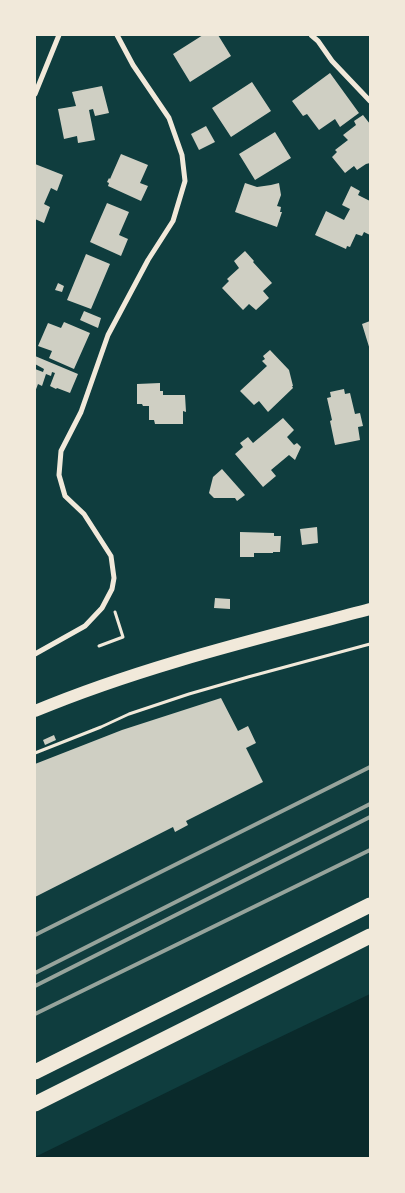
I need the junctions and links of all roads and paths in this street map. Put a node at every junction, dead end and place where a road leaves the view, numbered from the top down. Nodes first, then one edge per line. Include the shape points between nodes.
1 (58, 35) edge
2 (117, 35) edge
3 (311, 35) edge
4 (35, 94) edge
5 (370, 101) edge
6 (370, 609) edge
7 (114, 610) dead end
8 (370, 644) edge
9 (99, 646) dead end
10 (35, 654) edge
11 (35, 711) edge
12 (35, 754) edge
13 (370, 905) edge
14 (370, 936) edge
15 (35, 1072) edge
16 (35, 1104) edge

1 - 4 street
2 - 10 street via 169,118 182,155 185,181 173,221 108,334 81,412 61,451 59,475 65,496 84,514 111,556 112,589 102,608 85,626
3 - 5 street
6 - 11 main road via 152,669
7 - 9 path via 123,637
8 - 12 path via 189,694 129,714
13 - 15 highway
14 - 16 highway

